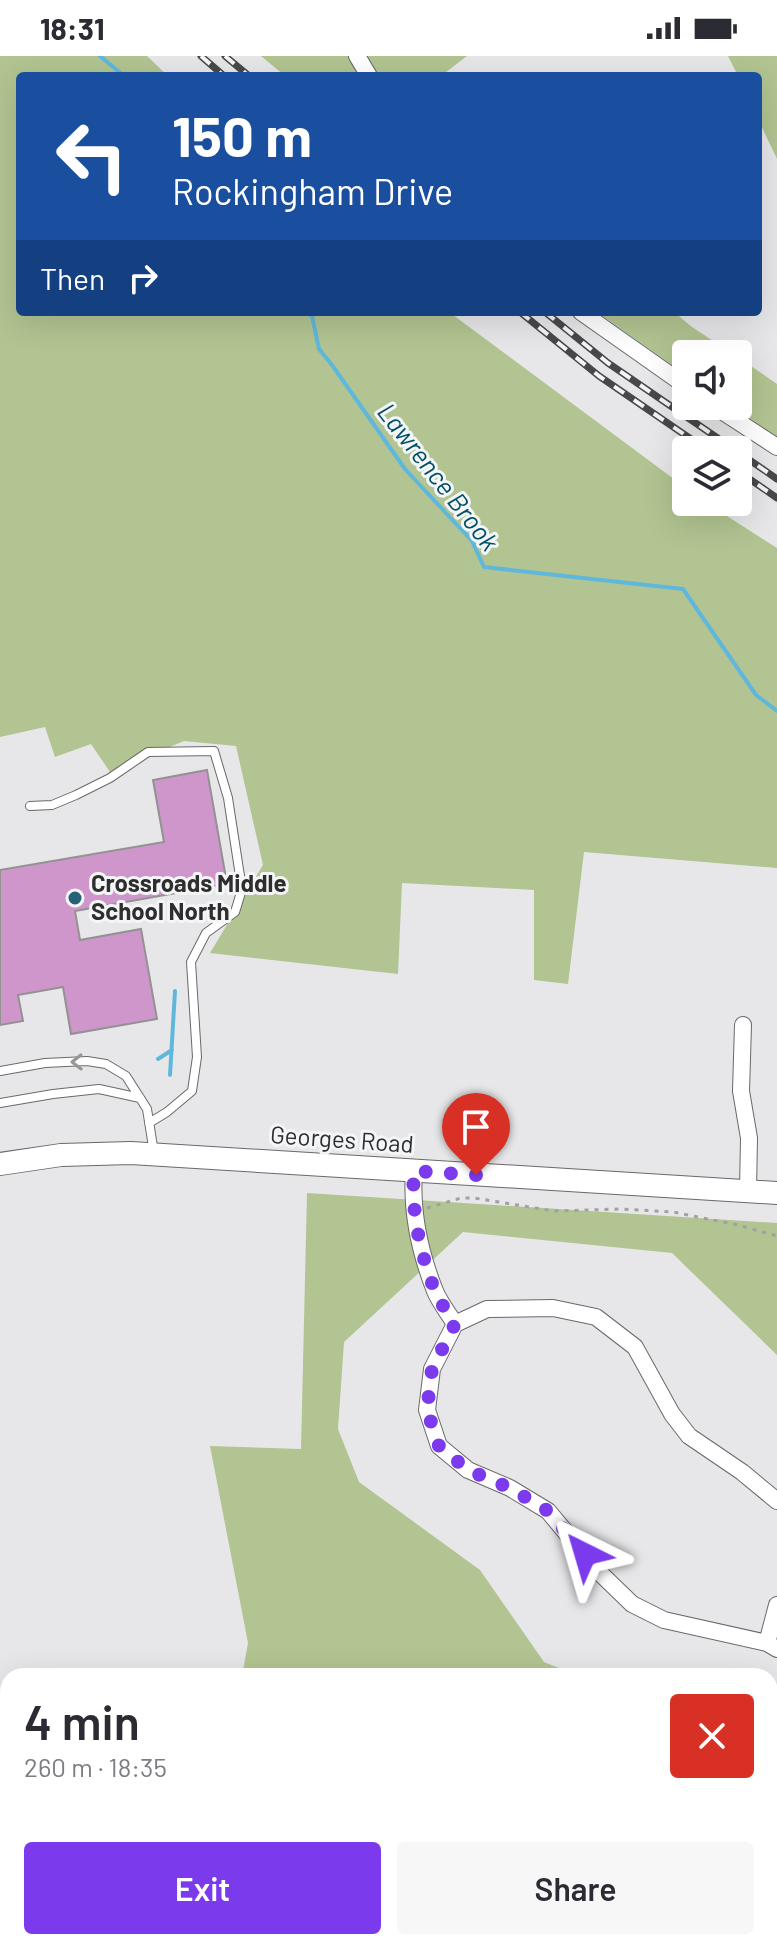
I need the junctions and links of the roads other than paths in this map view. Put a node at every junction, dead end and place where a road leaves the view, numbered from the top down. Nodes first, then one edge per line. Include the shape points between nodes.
1 (587, 316) edge
2 (672, 376) edge
3 (736, 420) edge
4 (777, 447) edge
5 (30, 806) dead end
6 (743, 1025) dead end
7 (0, 1071) edge
8 (140, 1098) junction
9 (0, 1103) edge
10 (149, 1123) junction
11 (155, 1154) junction
12 (0, 1164) edge
13 (414, 1171) junction
14 (748, 1191) junction
15 (777, 1193) edge
16 (455, 1324) junction
17 (777, 1501) edge
18 (777, 1605) edge
19 (772, 1646) edge

1 - 2 street
3 - 4 street
5 - 10 lane via 52,805 76,795 148,752 214,751 228,798 242,889 235,912 206,933 191,962 197,1057 192,1091
6 - 14 street
8 -> 7 lane via 126,1076 106,1064 45,1063
8 - 9 lane via 99,1089
8 - 10 lane
10 - 11 lane
11 - 12 street, Georges Road via 61,1155
11 - 13 street, Georges Road
13 - 14 street, Georges Road
13 - 16 street via 413,1208 422,1253 436,1293
14 - 15 street, Georges Road
16 - 17 street via 487,1309 553,1308 596,1317 635,1347 689,1436
16 - 19 street via 432,1369 427,1410 439,1446 468,1470 548,1511 632,1604 664,1620
18 - 19 street

